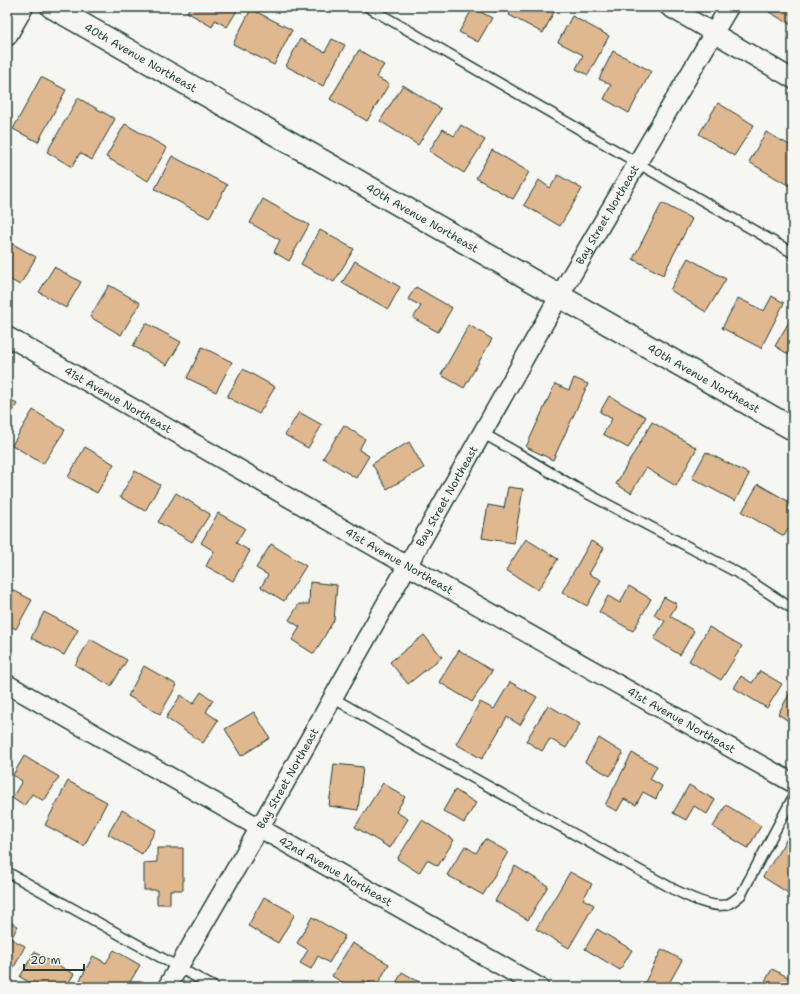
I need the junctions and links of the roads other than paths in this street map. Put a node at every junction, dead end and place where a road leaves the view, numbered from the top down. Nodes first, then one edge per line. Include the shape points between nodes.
1 (24, 7) edge
2 (52, 7) edge
3 (368, 7) edge
4 (669, 7) edge
5 (729, 7) edge
6 (714, 33) junction
7 (7, 37) edge
8 (793, 79) edge
9 (638, 162) junction
10 (793, 253) edge
11 (560, 295) junction
12 (7, 336) edge
13 (793, 429) edge
14 (482, 433) junction
15 (408, 566) junction
16 (793, 609) edge
17 (7, 684) edge
18 (333, 698) junction
19 (793, 783) edge
20 (793, 797) edge
21 (260, 827) junction
22 (7, 872) edge
23 (178, 968) junction
24 (167, 987) edge
25 (214, 987) edge
26 (539, 987) edge

1 - 7 street
2 - 11 street, 40th Avenue Northeast
3 - 9 lane
4 - 6 street
5 - 6 street, Bay Street Northeast
6 - 8 street
6 - 9 street, Bay Street Northeast
9 - 10 lane
9 - 11 street, Bay Street Northeast
11 - 13 street, 40th Avenue Northeast
11 - 14 street, Bay Street Northeast
12 - 15 street, 41st Avenue Northeast
14 - 15 street, Bay Street Northeast
14 - 16 lane via 575,488 736,572
15 - 18 street, Bay Street Northeast
15 - 19 street, 41st Avenue Northeast
17 - 21 street, 42nd Avenue Northeast
18 - 20 lane via 675,890 712,905 728,905 742,895
18 - 21 street, Bay Street Northeast
21 - 23 street, Bay Street Northeast
21 - 26 street, 42nd Avenue Northeast
22 - 23 lane
23 - 24 street, Bay Street Northeast
23 - 25 lane

